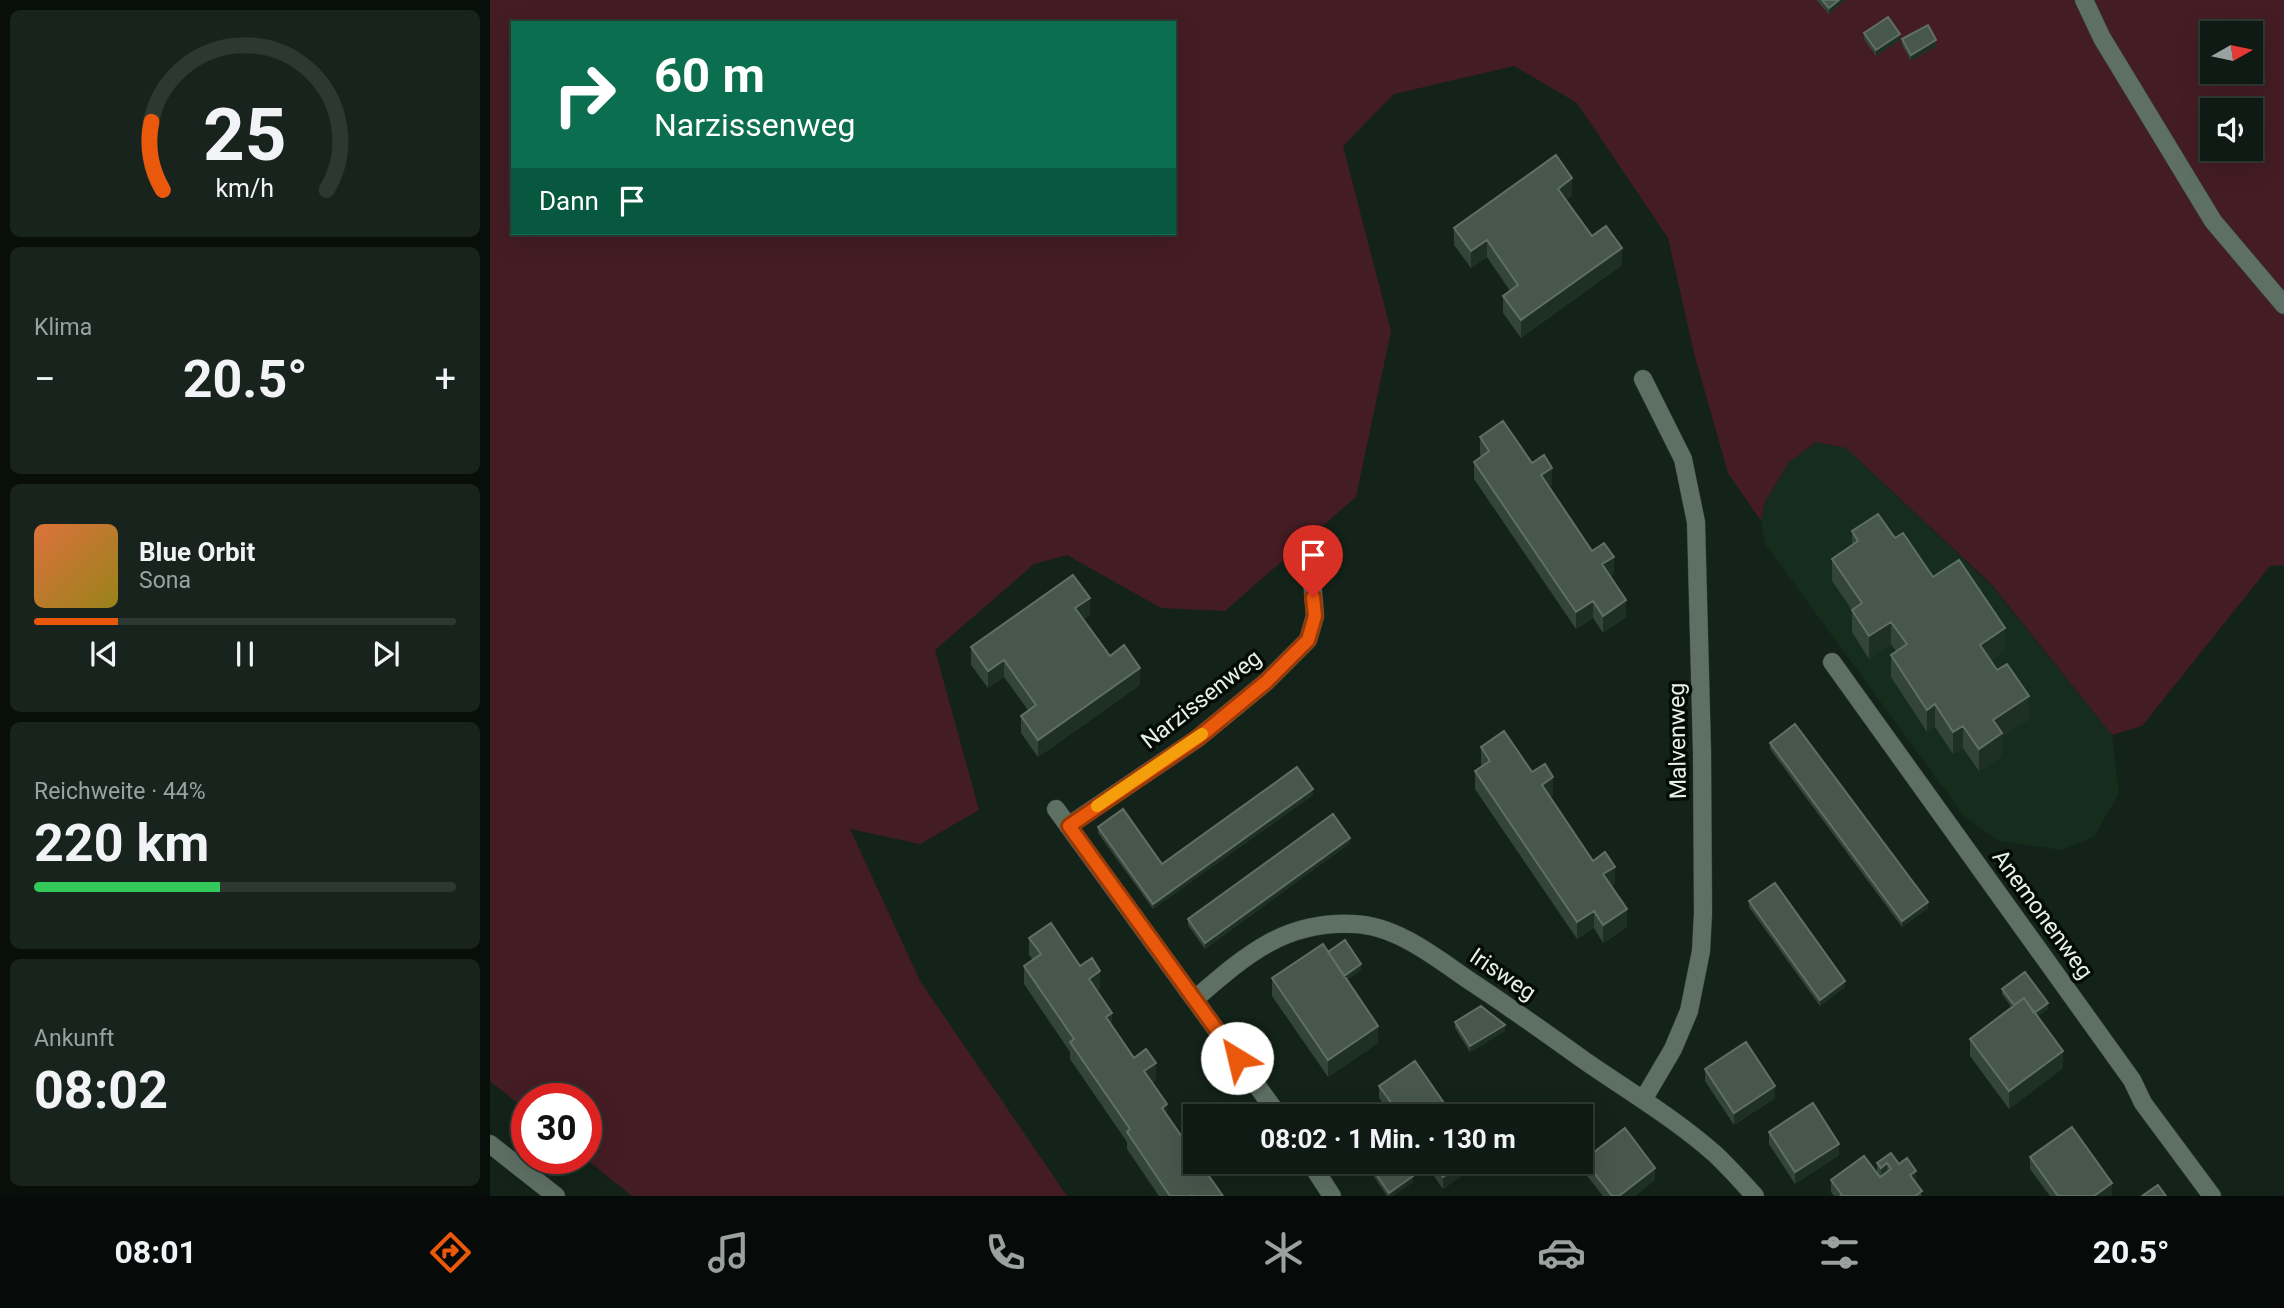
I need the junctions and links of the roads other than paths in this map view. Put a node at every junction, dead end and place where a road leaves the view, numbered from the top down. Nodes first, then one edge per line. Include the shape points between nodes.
1 (2084, 0) edge
2 (2284, 305) edge
3 (1643, 379) dead end
4 (1312, 579) dead end
5 (1832, 662) dead end
6 (1056, 809) dead end
7 (1069, 826) junction
8 (1195, 999) junction
9 (1643, 1100) junction
10 (1270, 1104) edge
11 (490, 1144) edge
12 (1318, 1174) edge
13 (556, 1196) edge
14 (1332, 1196) edge
15 (1755, 1196) edge
16 (2212, 1196) edge

1 - 2 street via 2102,38 2213,221
3 - 9 street, Malvenweg via 1682,459 1696,522 1703,913 1689,1011
4 - 7 street, Narzissenweg via 1315,616 1308,640 1198,738
5 - 16 street, Anemonenweg
6 - 7 street
7 - 8 street
8 - 9 street, Irisweg via 1245,956 1283,936 1318,925 1356,924 1392,933 1433,956
8 - 10 street
9 - 15 street, Irisweg via 1715,1154
11 - 13 street
12 - 14 street

